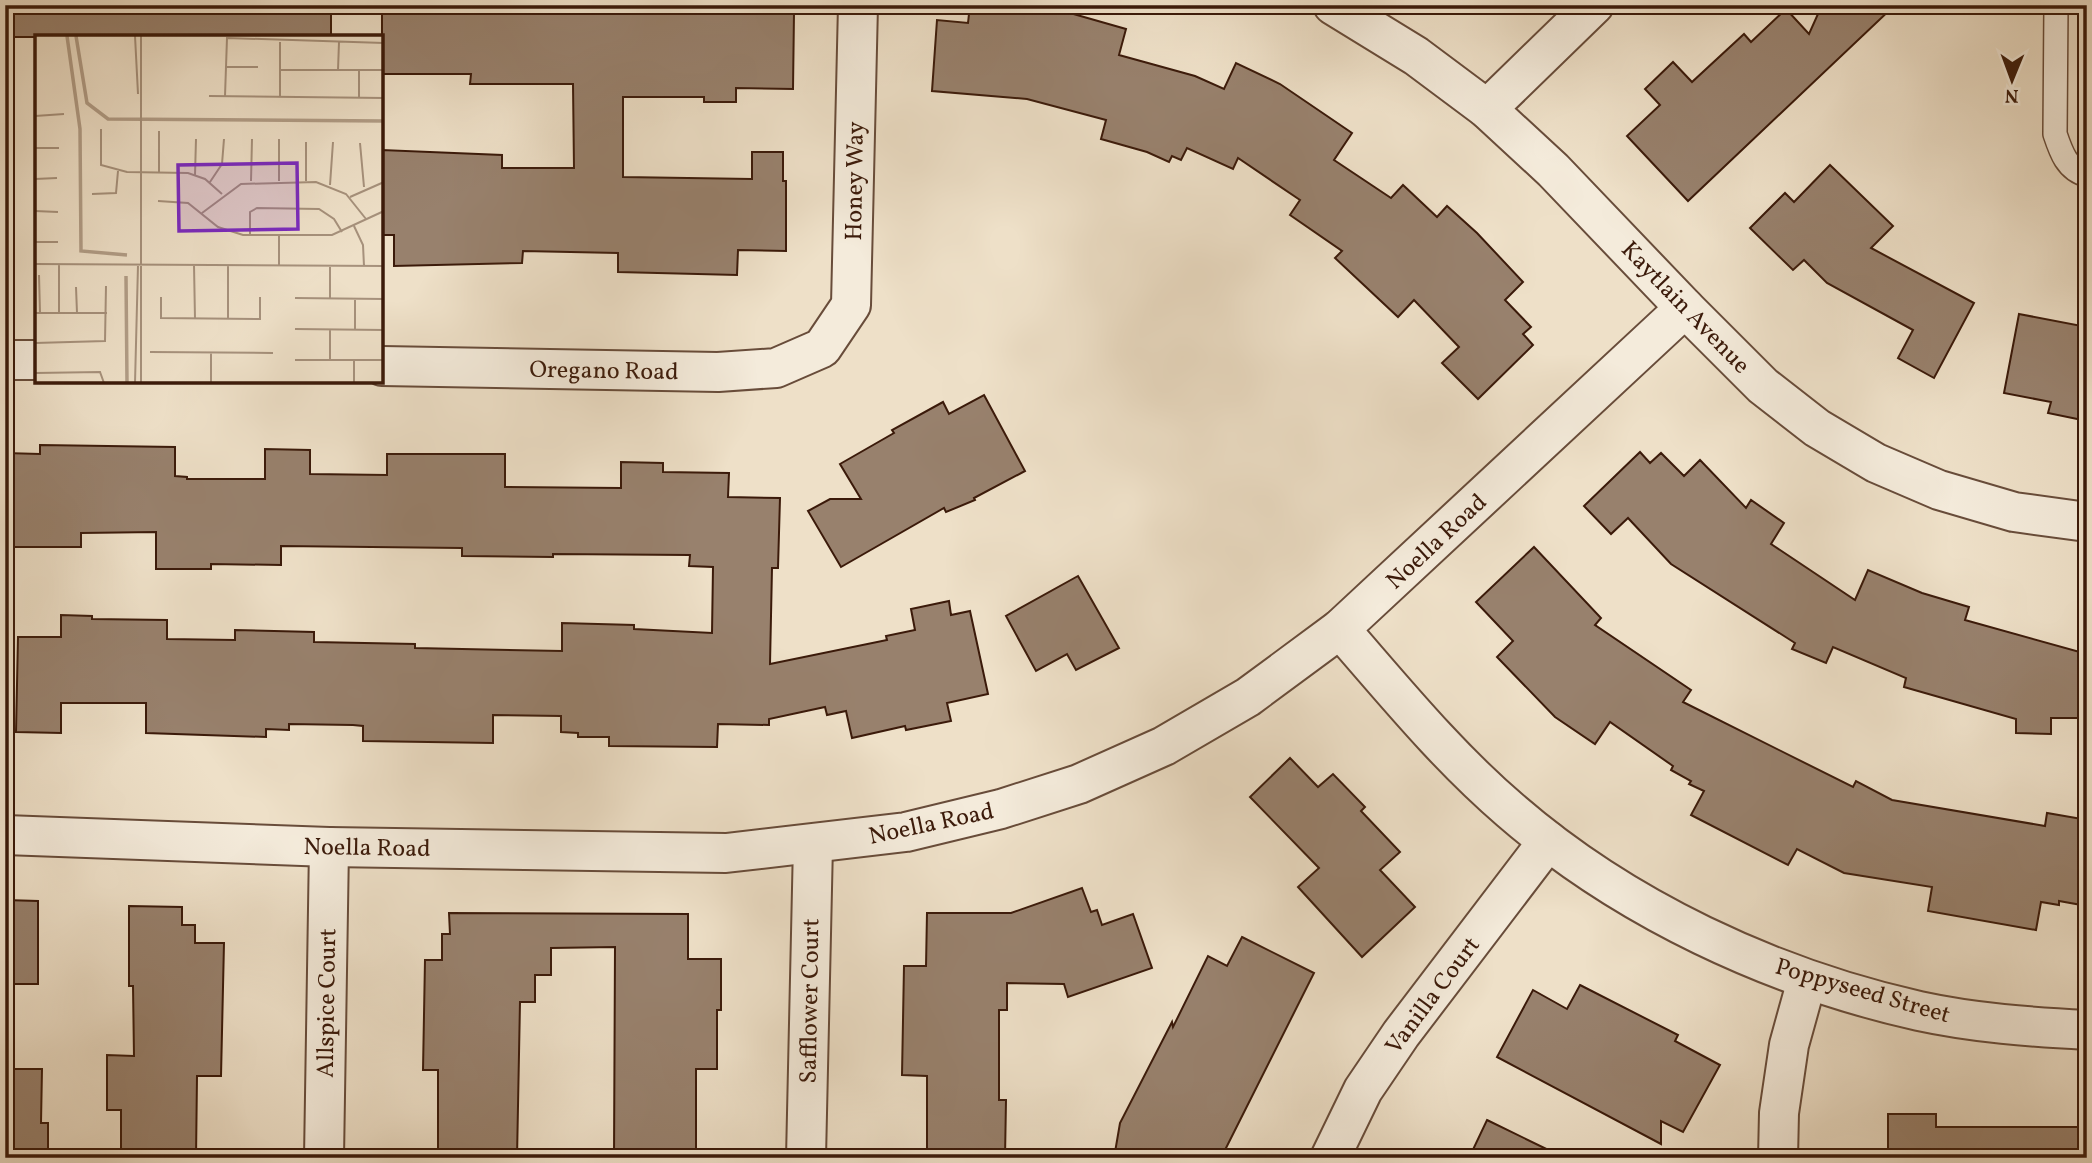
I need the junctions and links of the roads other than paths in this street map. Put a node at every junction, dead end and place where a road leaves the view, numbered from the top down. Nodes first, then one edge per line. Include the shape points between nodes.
1 (858, 5) edge
2 (1333, 5) edge
3 (1594, 5) edge
4 (2056, 5) edge
5 (1487, 109) junction
6 (2087, 174) edge
7 (1685, 308) junction
8 (822, 348) joint
9 (5, 360) edge
10 (35, 360) edge
11 (383, 366) edge
12 (2087, 522) edge
13 (1340, 629) junction
14 (5, 835) edge
15 (1548, 841) junction
16 (813, 844) junction
17 (329, 847) junction
18 (1807, 980) junction
19 (2087, 1030) edge
20 (324, 1158) edge
21 (806, 1158) edge
22 (1330, 1158) edge
23 (1778, 1158) edge

1 - 8 street, Honey Way via 852,305
2 - 5 street, Kaytlain Avenue via 1416,56
3 - 5 street
4 - 6 lane via 2055,134 2061,153 2076,172
5 - 7 street, Kaytlain Avenue via 1553,170
7 - 12 street, Kaytlain Avenue via 1763,386 1817,428 1877,463 1939,490 2014,512
7 - 13 street, Noella Road
8 - 11 street, Oregano Road via 776,368 718,372
9 - 10 street
13 - 15 street, Poppyseed Street via 1439,743
13 - 16 street, Noella Road via 1248,697 1164,746 1079,784 1002,809 906,832
14 - 17 street, Noella Road
15 - 18 street, Poppyseed Street via 1631,897 1717,943
15 - 22 street, Vanilla Court via 1401,1034 1363,1090
16 - 17 street, Noella Road via 726,853
16 - 21 street, Safflower Court
17 - 20 street, Allspice Court
18 - 19 street, Poppyseed Street via 1919,1011 2015,1026
18 - 23 street via 1789,1045

